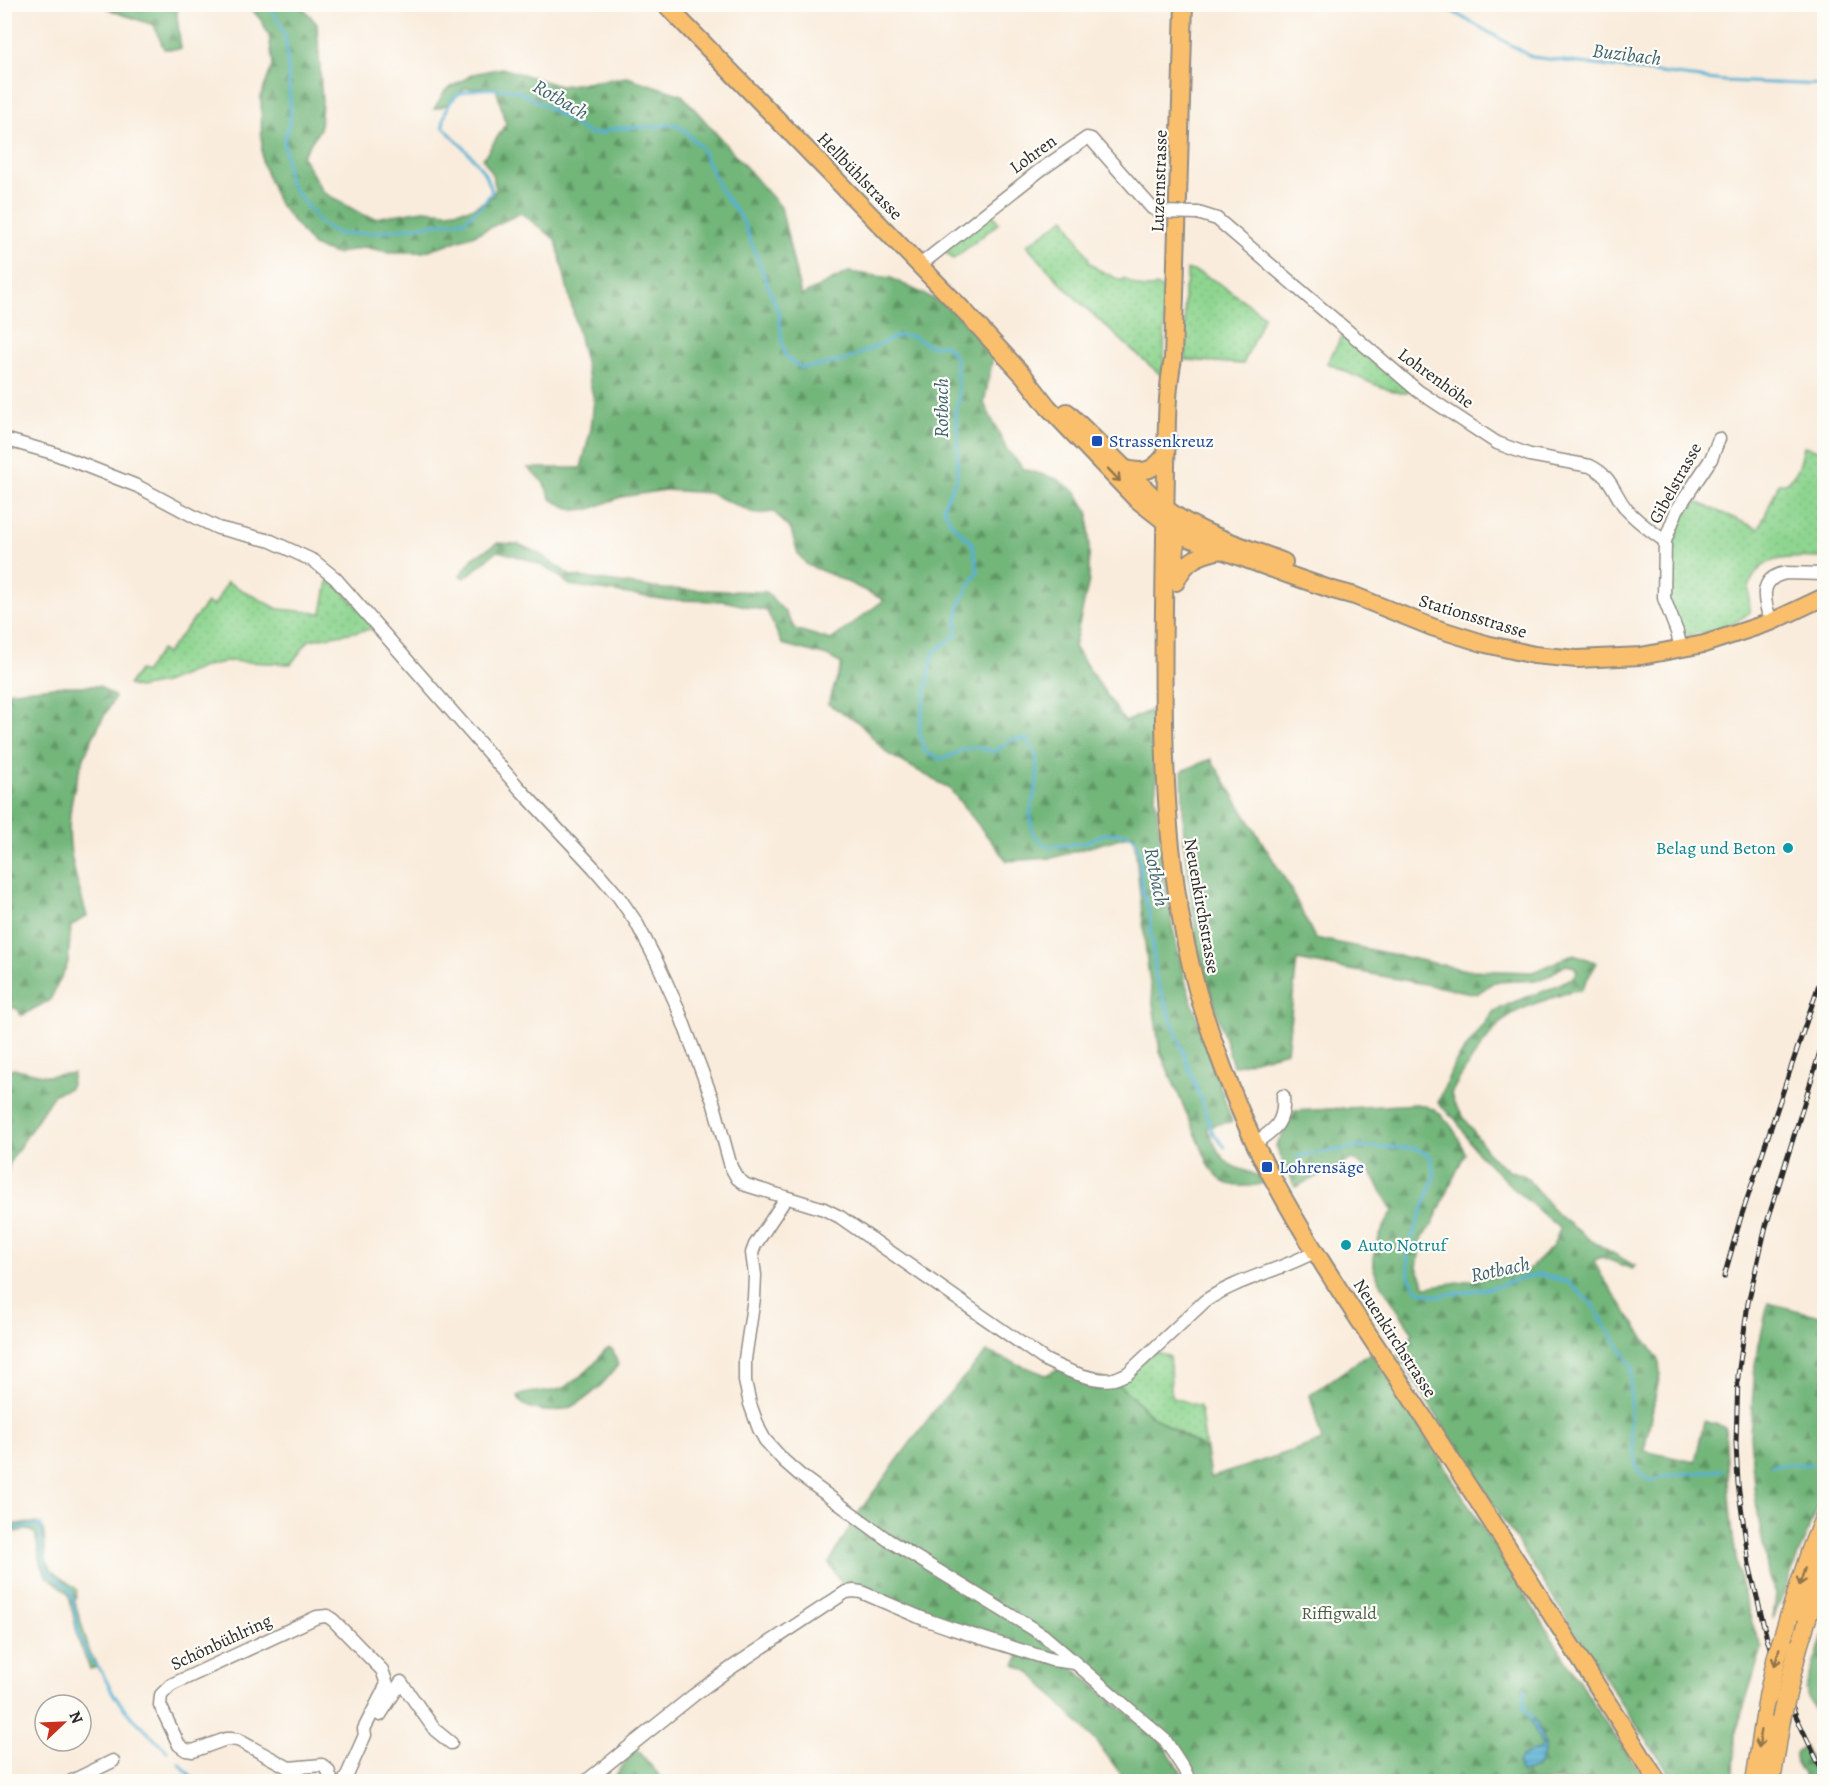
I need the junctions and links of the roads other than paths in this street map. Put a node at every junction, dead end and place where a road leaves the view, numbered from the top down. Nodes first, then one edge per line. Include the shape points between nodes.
1 (665, 4) edge
2 (1184, 4) edge
3 (1198, 213) joint
4 (920, 265) junction
5 (1173, 358) junction
6 (1024, 376) junction
7 (4, 439) edge
8 (1719, 439) dead end
9 (1166, 454) junction
10 (1126, 469) junction
11 (1139, 501) junction
12 (1171, 519) junction
13 (1665, 541) junction
14 (1221, 550) junction
15 (1164, 551) junction
16 (1824, 574) edge
17 (1175, 585) junction
18 (1355, 596) junction
19 (1824, 597) edge
20 (1771, 622) junction
21 (1681, 649) junction
22 (1166, 774) junction
23 (1283, 1096) dead end
24 (1255, 1143) junction
25 (786, 1198) junction
26 (1316, 1251) junction
27 (1824, 1518) edge
28 (1824, 1564) edge
29 (1075, 1663) junction
30 (365, 1735) junction
31 (451, 1743) dead end
32 (113, 1761) dead end
33 (70, 1782) edge
34 (332, 1782) edge
35 (344, 1782) edge
36 (585, 1782) edge
37 (1190, 1782) edge
38 (1658, 1782) edge
39 (1755, 1782) edge
40 (1771, 1782) edge

1 - 4 main road, Hellbühlstrasse
2 - 5 main road, Luzernstrasse
3 - 4 street, Lohren, bridge via 1160,212 1152,208 1087,138
3 - 13 street, Lohrenhöhe via 1217,219 1418,391 1497,442 1530,455 1599,470 1627,510
4 - 6 main road, Hellbühlstrasse
5 - 9 main road, Neuenkirchstrasse via 1168,382
5 - 12 main road, Neuenkirchstrasse via 1178,405
6 - 10 main road, Hellbühlstrasse via 1052,396
6 -> 11 main road, Hellbühlstrasse via 1048,407
7 - 25 street via 53,453 137,486 218,528 271,541 314,561 335,578 624,904 642,932 677,1006 737,1178 746,1185
8 - 13 street, Gibelstrasse via 1711,459 1677,510
9 - 10 main road via 1150,470
9 - 12 main road, Neuenkirchstrasse
10 - 12 main road, Hellbühlstrasse
11 - 12 main road, Hellbühlstrasse
11 - 15 main road
12 - 14 main road, Stationsstrasse via 1194,541
12 - 15 main road, Neuenkirchstrasse
12 - 17 main road, Neuenkirchstrasse
12 - 18 main road, Stationsstrasse via 1331,581
13 - 21 street, Gibelstrasse via 1664,597
14 - 17 main road via 1193,558
14 - 18 main road, Stationsstrasse
15 - 22 main road, Neuenkirchstrasse
16 - 20 street via 1786,573 1771,579 1764,591
17 - 22 main road, Neuenkirchstrasse
18 - 21 main road, Stationsstrasse via 1468,639 1534,655 1601,659
19 - 20 main road, Stationsstrasse
20 - 21 main road, Stationsstrasse
22 - 24 main road, Neuenkirchstrasse via 1177,899 1191,963 1217,1052
23 - 24 street via 1284,1110 1277,1126
24 - 26 main road, Neuenkirchstrasse
25 - 26 street via 840,1217 1045,1360 1077,1374 1100,1378 1127,1374 1205,1301 1220,1292
25 - 29 street via 752,1253 754,1298 745,1381 765,1440 800,1475 888,1540 1043,1635
26 - 38 main road, Neuenkirchstrasse
27 -> 39 highway, bridge via 1777,1656
28 - 40 highway, bridge via 1798,1647
29 - 36 street via 1052,1660 924,1619 861,1592 846,1592 731,1668
29 - 37 street via 1165,1740
30 - 31 street via 401,1682 435,1730
30 - 34 street, Schönbühlring via 364,1729 387,1684 385,1676 327,1616 317,1617 171,1685 161,1695 161,1709 179,1745 186,1750 226,1739 238,1740 289,1768 322,1765
30 - 35 street, Schönbühlring
32 - 33 street

